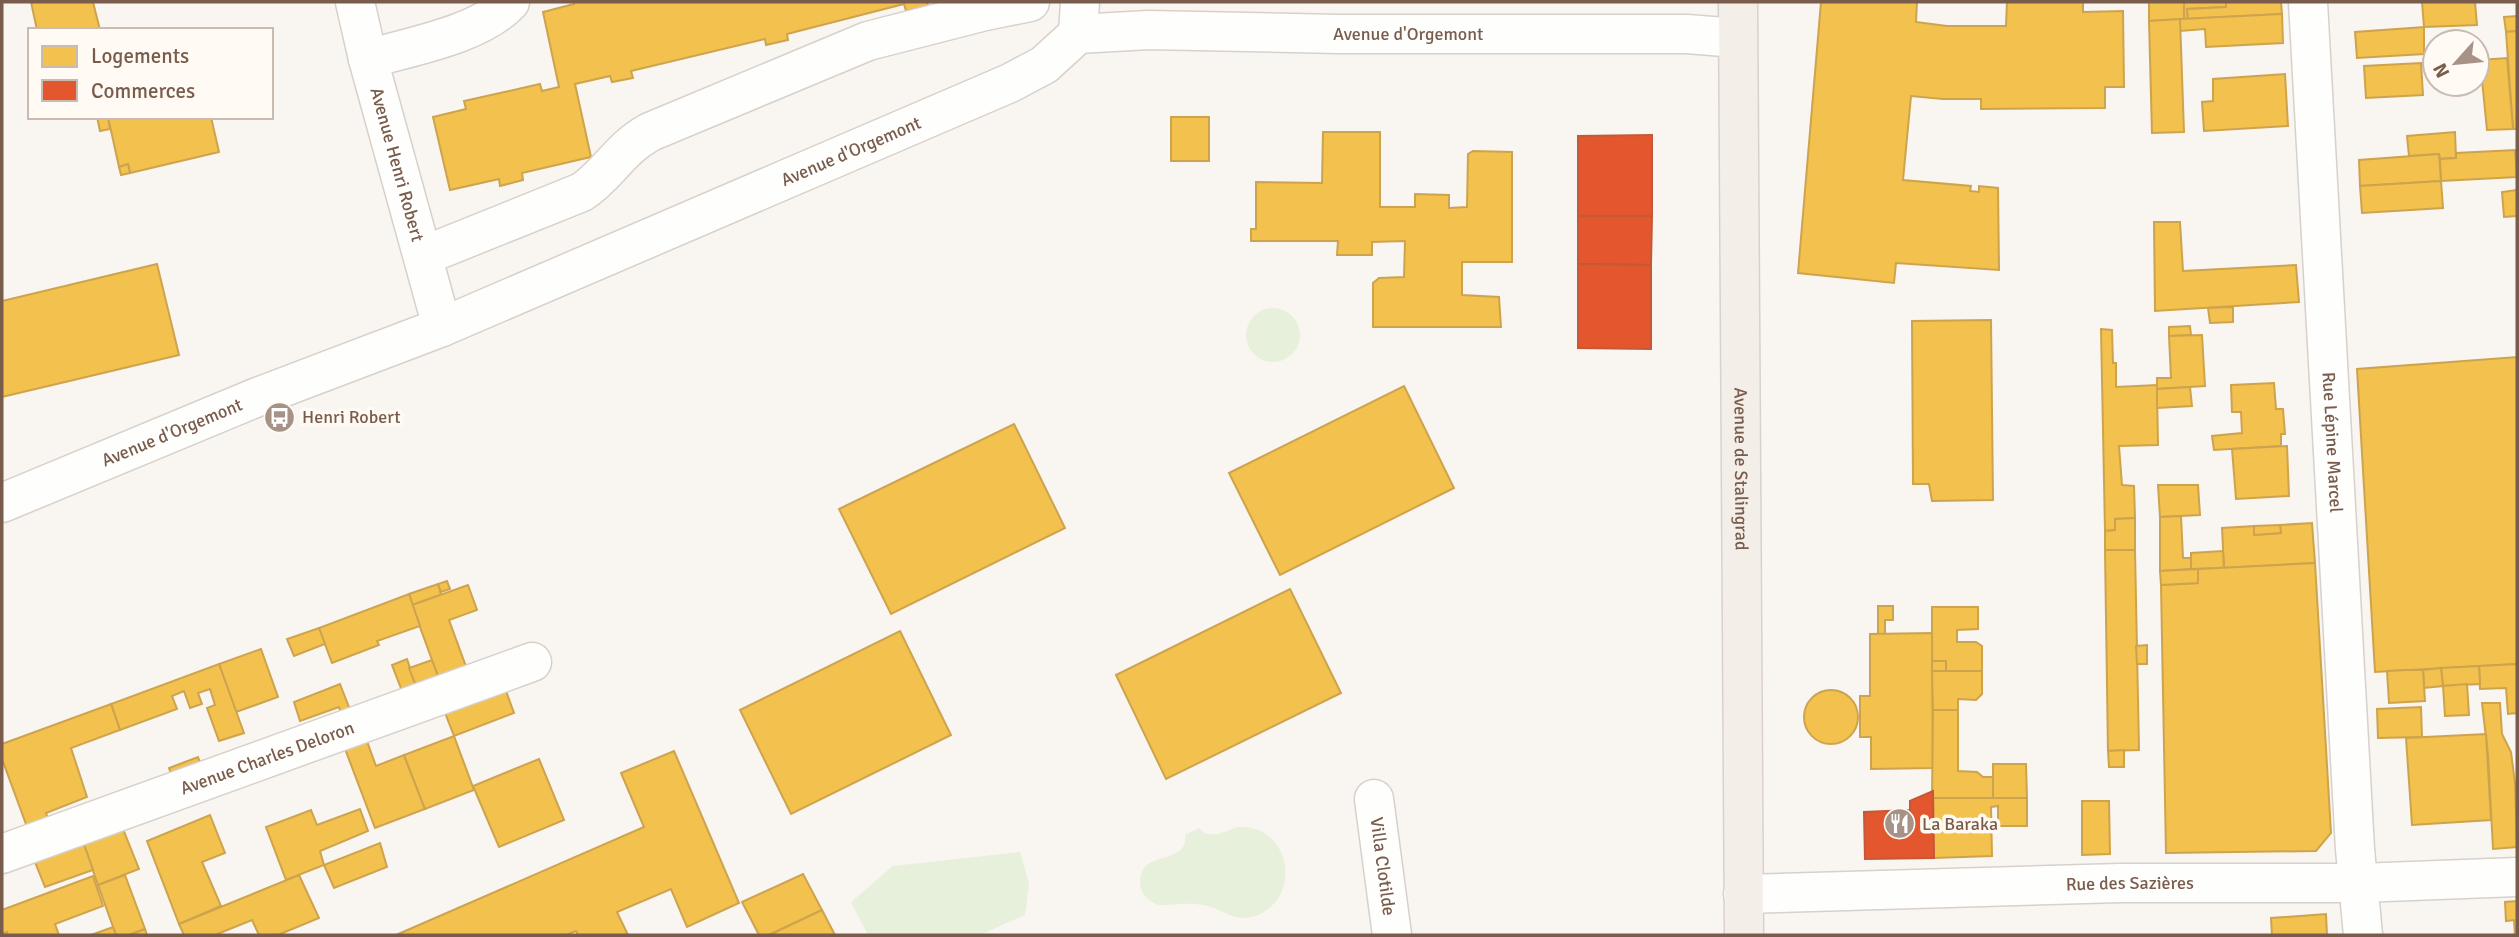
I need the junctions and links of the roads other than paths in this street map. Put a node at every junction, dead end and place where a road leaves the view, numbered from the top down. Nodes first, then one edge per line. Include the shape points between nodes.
1 (355, 2) edge
2 (510, 2) edge
3 (1030, 2) edge
4 (2308, 2) edge
5 (1079, 18) edge
6 (1737, 20) edge
7 (368, 59) junction
8 (423, 256) junction
9 (442, 327) junction
10 (2, 503) edge
11 (531, 662) dead end
12 (1374, 799) dead end
13 (2, 854) edge
14 (2517, 877) edge
15 (2359, 883) junction
16 (1743, 894) junction
17 (1392, 935) edge
18 (1744, 935) edge
19 (2363, 935) edge

1 - 7 street, Avenue Henri Robert
2 - 7 street via 497,16 474,27
3 - 8 street via 868,41 662,127 625,149 582,192
4 - 15 street, Rue Lépine Marcel
5 - 6 street, Avenue d'Orgemont via 1148,30 1338,34 1687,34
5 - 9 street, Avenue d'Orgemont via 1044,65 1010,83
6 - 16 main road, Avenue de Stalingrad
7 - 8 street, Avenue Henri Robert
8 - 9 street, Avenue Henri Robert
9 - 10 street, Avenue d'Orgemont via 255,398
11 - 13 street, Avenue Charles Deloron
12 - 17 street, Villa Clotilde
14 - 15 street, Rue des Sazières
15 - 16 street, Rue des Sazières via 2120,883
15 - 19 street, Rue Lépine Marcel
16 - 18 main road, Avenue de Stalingrad

